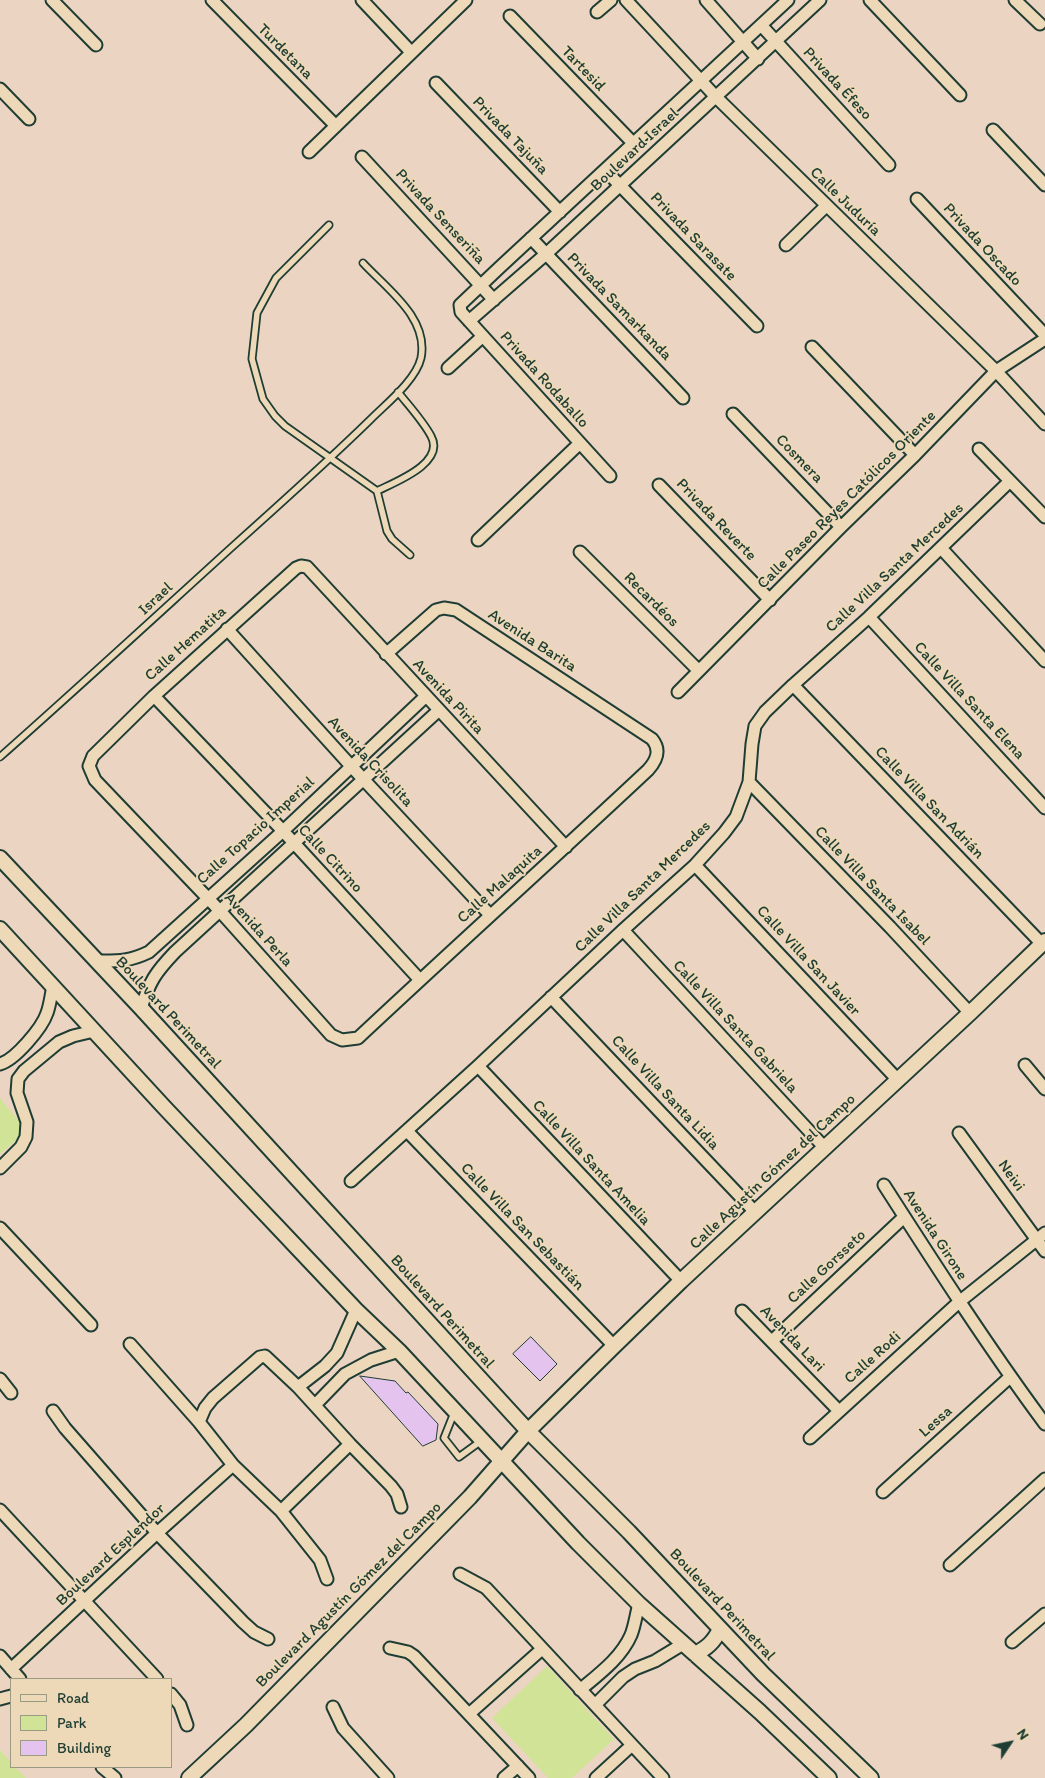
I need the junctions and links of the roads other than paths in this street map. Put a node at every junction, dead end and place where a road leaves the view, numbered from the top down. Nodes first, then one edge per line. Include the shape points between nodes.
1 (52, 0) edge
2 (212, 0) edge
3 (362, 0) edge
4 (466, 0) edge
5 (611, 0) edge
6 (626, 0) edge
7 (706, 0) edge
8 (788, 0) edge
9 (820, 0) edge
10 (870, 0) edge
11 (1016, 0) edge
12 (597, 12) dead end
13 (510, 16) dead end
14 (1040, 24) dead end
15 (761, 25) junction
16 (743, 42) junction
17 (776, 42) junction
18 (96, 45) dead end
19 (412, 52) junction
20 (758, 59) junction
21 (700, 80) junction
22 (436, 82) dead end
23 (0, 89) edge
24 (960, 95) dead end
25 (716, 97) junction
26 (29, 119) dead end
27 (336, 126) junction
28 (993, 130) dead end
29 (634, 144) junction
30 (309, 152) dead end
31 (362, 157) dead end
32 (889, 165) dead end
33 (605, 170) junction
34 (1045, 185) edge
35 (621, 186) junction
36 (917, 199) dead end
37 (826, 206) junction
38 (560, 212) junction
39 (329, 225) dead end
40 (531, 238) junction
41 (786, 245) dead end
42 (546, 254) junction
43 (363, 263) dead end
44 (480, 285) junction
45 (494, 300) junction
46 (462, 302) joint
47 (469, 321) junction
48 (757, 326) dead end
49 (483, 336) junction
50 (1045, 337) edge
51 (812, 347) dead end
52 (448, 368) dead end
53 (996, 371) junction
54 (398, 392) junction
55 (683, 398) dead end
56 (733, 414) dead end
57 (1045, 424) edge
58 (579, 444) junction
59 (979, 449) dead end
60 (915, 455) junction
61 (330, 459) junction
62 (610, 476) dead end
63 (1010, 481) junction
64 (659, 485) dead end
65 (377, 491) junction
66 (1045, 517) edge
67 (841, 526) junction
68 (478, 540) dead end
69 (940, 548) junction
70 (580, 552) dead end
71 (410, 555) dead end
72 (307, 567) joint
73 (770, 600) junction
74 (869, 617) junction
75 (228, 628) junction
76 (386, 654) junction
77 (1045, 661) edge
78 (698, 670) junction
79 (793, 684) junction
80 (678, 692) dead end
81 (154, 696) junction
82 (425, 697) junction
83 (438, 711) junction
84 (658, 751) joint
85 (93, 756) joint
86 (0, 757) edge
87 (351, 766) junction
88 (364, 779) junction
89 (750, 782) junction
90 (1045, 808) edge
91 (283, 832) junction
92 (294, 843) junction
93 (566, 847) junction
94 (0, 858) edge
95 (695, 865) junction
96 (207, 898) junction
97 (220, 911) junction
98 (490, 915) junction
99 (0, 929) edge
100 (173, 930) junction
101 (623, 930) junction
102 (185, 942) junction
103 (1043, 943) edge
104 (149, 952) junction
105 (96, 961) junction
106 (162, 966) junction
107 (420, 980) junction
108 (53, 986) junction
109 (552, 997) junction
110 (140, 1008) junction
111 (970, 1013) junction
112 (94, 1031) junction
113 (358, 1038) joint
114 (26, 1043) junction
115 (39, 1058) junction
116 (0, 1064) edge
117 (1026, 1065) dead end
118 (478, 1066) junction
119 (898, 1079) junction
120 (1045, 1089) edge
121 (407, 1131) junction
122 (959, 1132) dead end
123 (824, 1147) junction
124 (0, 1168) edge
125 (352, 1181) dead end
126 (884, 1185) dead end
127 (755, 1212) junction
128 (904, 1217) junction
129 (0, 1228) edge
130 (1041, 1236) edge
131 (1045, 1251) edge
132 (681, 1281) junction
133 (959, 1302) junction
134 (356, 1310) junction
135 (742, 1311) dead end
136 (91, 1325) dead end
137 (772, 1341) junction
138 (130, 1344) dead end
139 (614, 1346) junction
140 (399, 1351) junction
141 (331, 1360) junction
142 (345, 1374) junction
143 (1010, 1377) junction
144 (0, 1379) edge
145 (298, 1387) junction
146 (11, 1393) dead end
147 (315, 1405) junction
148 (53, 1411) dead end
149 (455, 1411) junction
150 (839, 1412) junction
151 (199, 1422) junction
152 (1045, 1424) edge
153 (528, 1432) junction
154 (810, 1438) dead end
155 (482, 1440) junction
156 (350, 1444) junction
157 (501, 1461) junction
158 (233, 1465) junction
159 (1045, 1479) edge
160 (883, 1492) dead end
161 (401, 1507) dead end
162 (0, 1510) edge
163 (282, 1511) junction
164 (157, 1533) junction
165 (950, 1565) dead end
166 (460, 1574) dead end
167 (327, 1579) dead end
168 (85, 1602) junction
169 (639, 1604) junction
170 (1044, 1617) edge
171 (720, 1629) junction
172 (268, 1639) dead end
173 (1012, 1642) dead end
174 (683, 1644) junction
175 (390, 1648) dead end
176 (542, 1649) junction
177 (695, 1654) junction
178 (0, 1656) edge
179 (610, 1664) junction
180 (12, 1669) junction
181 (623, 1677) junction
182 (19, 1678) edge
183 (156, 1678) edge
184 (580, 1690) junction
185 (172, 1695) edge
186 (594, 1705) junction
187 (333, 1707) dead end
188 (469, 1714) junction
189 (188, 1725) dead end
190 (632, 1745) junction
191 (518, 1766) junction
192 (103, 1768) edge
193 (115, 1778) edge
194 (189, 1778) edge
195 (388, 1778) edge
196 (504, 1778) edge
197 (529, 1778) edge
198 (596, 1778) edge
199 (663, 1778) edge
200 (829, 1778) edge
201 (871, 1778) edge

1 - 18 street
2 - 27 street, Turdetana
3 - 19 street
4 - 19 street
5 - 12 street
6 - 21 street, Calle Juduría
7 - 16 street
8 - 15 street, Boulevard Israel
9 - 17 street, Boulevard Israel
10 - 24 street
11 - 14 street
13 - 29 street, Tartesid
15 - 16 street, Boulevard Israel
15 - 17 street, Privada Éfeso
16 - 20 street
16 - 21 street, Boulevard Israel
17 - 20 street, Boulevard Israel
17 - 32 street, Privada Éfeso
19 - 27 street
20 - 25 street, Boulevard Israel
21 - 25 street, Calle Juduría
21 - 29 street, Boulevard Israel
22 - 38 street, Privada Tajuña
23 - 26 street
25 - 35 street, Boulevard Israel
25 - 37 street, Calle Juduría
27 - 30 street
28 - 34 street
29 - 33 street, Boulevard Israel
31 - 44 street, Privada Senseriña
33 - 35 street, Privada Sarasate
33 - 38 street, Boulevard Israel
35 - 42 street, Boulevard Israel
35 - 48 street, Privada Sarasate
36 - 50 street, Privada Oscado
37 - 41 street
37 - 53 street, Calle Juduría
38 - 40 street, Boulevard Israel
39 - 61 lane via 276,278 257,313 252,359 263,399 275,416
40 - 42 street, Privada Samarkanda
40 - 44 street, Boulevard Israel
42 - 45 street, Boulevard Israel
42 - 55 street, Privada Samarkanda
43 - 54 lane, Israel via 409,311 420,333 420,361
44 - 45 street, Privada Senseriña
44 - 46 street, Boulevard Israel
45 - 47 street, Boulevard Israel
46 - 47 street, Privada Rodaballo via 461,312
47 - 49 street, Privada Rodaballo
49 - 52 street
49 - 58 street, Privada Rodaballo
50 - 53 street, Calle Paseo Reyes Católicos Oriente
51 - 60 street
53 - 57 street, Calle Juduría
53 - 60 street, Calle Paseo Reyes Católicos Oriente
54 - 61 lane, Israel
54 - 65 lane via 432,437 434,446 432,455 422,466
56 - 67 street, Cosmera
58 - 62 street, Privada Rodaballo
58 - 68 street
59 - 63 street
60 - 67 street, Calle Paseo Reyes Católicos Oriente
61 - 65 lane
61 - 86 lane, Israel
63 - 66 street
63 - 69 street, Calle Villa Santa Mercedes
64 - 73 street, Privada Reverte
65 - 71 lane via 387,531
67 - 73 street, Calle Paseo Reyes Católicos Oriente
69 - 74 street, Calle Villa Santa Mercedes
69 - 77 street
70 - 78 street, Recardéos
72 - 75 street, Calle Hematita via 296,568
72 - 76 street, Avenida Pirita
73 - 78 street, Calle Paseo Reyes Católicos Oriente
74 - 79 street, Calle Villa Santa Mercedes
74 - 90 street, Calle Villa Santa Elena
75 - 81 street, Calle Hematita
75 - 87 street, Avenida Crisolita
76 - 82 street, Avenida Pirita
76 - 84 street, Avenida Barita via 436,610 456,610 652,739
78 - 80 street, Calle Paseo Reyes Católicos Oriente
79 - 89 street, Calle Villa Santa Mercedes via 755,726
79 - 103 street, Calle Villa San Adrián
81 - 85 street, Calle Hematita
81 - 91 street, Calle Citrino
82 - 83 street, Avenida Pirita
82 - 87 street, Calle Topacio Imperial
83 - 88 street, Calle Topacio Imperial
83 - 93 street, Avenida Pirita
84 - 93 street, Calle Malaquita via 648,770
85 - 96 street, Avenida Perla via 89,766 95,780
87 - 88 street, Avenida Crisolita
87 - 91 street, Calle Topacio Imperial
88 - 92 street, Calle Topacio Imperial
88 - 98 street, Avenida Crisolita
89 - 95 street, Calle Villa Santa Mercedes via 736,817
89 - 111 street, Calle Villa Santa Isabel
91 - 92 street, Calle Citrino
91 - 96 street, Calle Topacio Imperial
92 - 97 street, Calle Topacio Imperial
92 - 107 street, Calle Citrino
93 - 98 street, Calle Malaquita
94 - 105 street, Boulevard Perimetral
95 - 101 street, Calle Villa Santa Mercedes
95 - 119 street, Calle Villa San Javier
96 - 97 street, Avenida Perla
96 - 100 street, Calle Topacio Imperial
97 - 102 street, Calle Topacio Imperial
97 - 113 street, Avenida Perla via 331,1035 342,1040
98 - 107 street, Calle Malaquita
99 - 108 street
100 - 102 street
100 - 104 street, Calle Topacio Imperial
101 - 109 street, Calle Villa Santa Mercedes
101 - 123 street, Calle Villa Santa Gabriela
102 - 106 street, Calle Topacio Imperial
103 - 111 street, Calle Agustín Gómez del Campo
104 - 105 street, Calle Topacio Imperial via 133,960
104 - 106 street
105 - 110 street, Boulevard Perimetral
106 - 110 street, Calle Topacio Imperial via 149,984
107 - 113 street, Calle Malaquita
108 - 112 street
108 - 114 street via 47,1014
109 - 118 street, Calle Villa Santa Mercedes
109 - 127 street, Calle Villa Santa Lidia
110 - 153 street, Boulevard Perimetral
111 - 119 street, Calle Agustín Gómez del Campo
112 - 115 street via 59,1042
112 - 134 street
114 - 115 street
114 - 116 street
115 - 124 street via 18,1079 17,1093 27,1122 26,1137
117 - 120 street
118 - 121 street, Calle Villa Santa Mercedes
118 - 132 street, Calle Villa Santa Amelia
119 - 123 street, Calle Agustín Gómez del Campo
121 - 125 street, Calle Villa Santa Mercedes
121 - 139 street, Calle Villa San Sebastián
122 - 130 street, Neivi
123 - 127 street, Calle Agustín Gómez del Campo
126 - 128 street, Avenida Girone
127 - 132 street, Calle Agustín Gómez del Campo
128 - 133 street, Avenida Girone
128 - 137 street, Calle Gorsseto
129 - 136 street
130 - 131 street, Neivi
130 - 133 street, Calle Rodi
132 - 139 street, Calle Agustín Gómez del Campo
133 - 143 street, Avenida Girone
133 - 150 street, Calle Rodi
134 - 140 street
134 - 141 street
135 - 137 street, Avenida Lari
137 - 150 street, Avenida Lari
138 - 151 street
139 - 153 street, Calle Agustín Gómez del Campo
140 - 142 street via 371,1360
140 - 149 street
141 - 142 street
141 - 145 street
142 - 147 street
143 - 152 street, Avenida Girone
143 - 160 street, Lessa
144 - 146 street
145 - 147 street
145 - 151 street via 265,1356 260,1357 213,1398 204,1408
147 - 156 street
148 - 164 street
149 - 155 street
149 - 155 lane via 444,1438 458,1457
150 - 154 street, Calle Rodi
151 - 158 street
153 - 157 street, Boulevard Agustín Gómez del Campo
153 - 171 street, Boulevard Perimetral via 629,1532
155 - 157 street
156 - 161 street via 391,1486
156 - 163 street
157 - 169 street
157 - 194 street, Boulevard Agustín Gómez del Campo via 470,1497 246,1725
158 - 163 street
158 - 164 street, Boulevard Esplendor
159 - 165 street
162 - 168 street
163 - 167 street via 320,1560
164 - 168 street, Boulevard Esplendor
164 - 172 street via 243,1622
166 - 176 street via 486,1588
168 - 180 street, Boulevard Esplendor
168 - 183 street
169 - 174 street
169 - 179 street via 632,1634
170 - 173 street
171 - 177 street via 706,1648
171 - 201 street, Boulevard Perimetral
174 - 177 street
174 - 181 street
175 - 188 street via 414,1656
176 - 184 street
176 - 188 street
177 - 200 street
178 - 180 street
179 - 181 street
179 - 184 street
180 - 182 street
181 - 186 street
184 - 186 street
185 - 189 street
186 - 190 street
187 - 195 street via 343,1728
188 - 191 street
190 - 198 street
190 - 199 street
191 - 196 street
191 - 197 street
192 - 193 street

